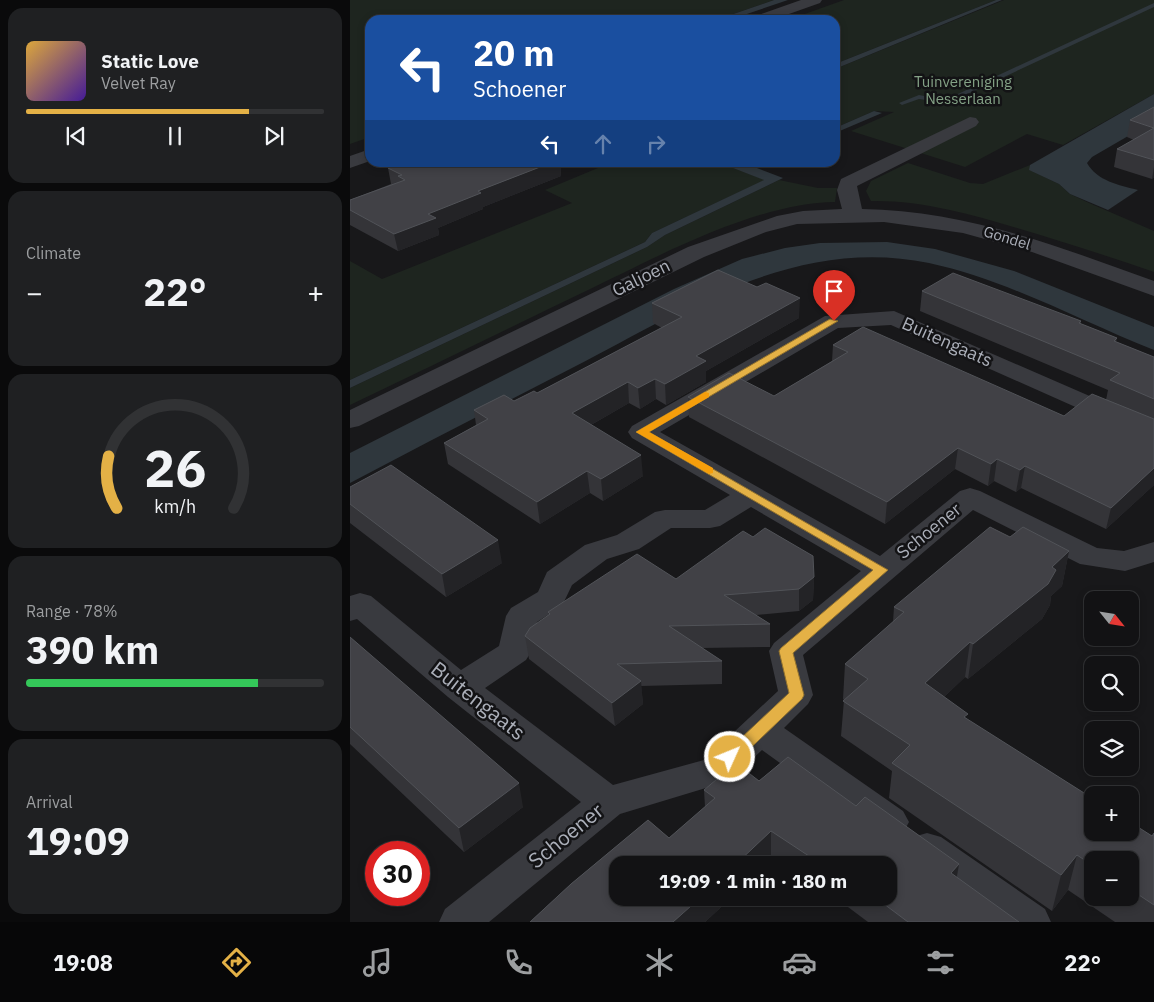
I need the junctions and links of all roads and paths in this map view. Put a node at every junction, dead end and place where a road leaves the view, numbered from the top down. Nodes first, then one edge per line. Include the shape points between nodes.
1 (815, 0) edge
2 (772, 15) edge
3 (970, 122) dead end
4 (365, 157) edge
5 (350, 162) edge
6 (854, 215) junction
7 (1154, 290) edge
8 (350, 420) edge
9 (1154, 434) edge
10 (752, 495) junction
11 (1154, 552) edge
12 (882, 570) junction
13 (350, 610) edge
14 (460, 688) junction
15 (759, 729) junction
16 (608, 802) junction
17 (459, 922) edge
18 (1031, 922) edge

1 - 2 street
3 - 6 street via 848,183
4 - 5 street
6 - 7 street, Gondel via 944,221 1087,264
6 - 8 street, Galjoen via 797,218 696,252
9 - 10 street, Buitengaats via 894,318 834,321 641,432
10 - 12 street, Buitengaats
10 - 14 street via 710,519 666,519 628,542 596,552 558,579 551,598 522,616 514,652
11 - 12 street, Schoener via 1125,561 1091,557 970,497
12 - 15 street, Schoener via 786,651 796,695
13 - 14 street, Buitengaats via 360,604
14 - 16 street, Buitengaats
15 - 16 street, Schoener via 716,771
15 - 18 street
16 - 17 street, Schoener

